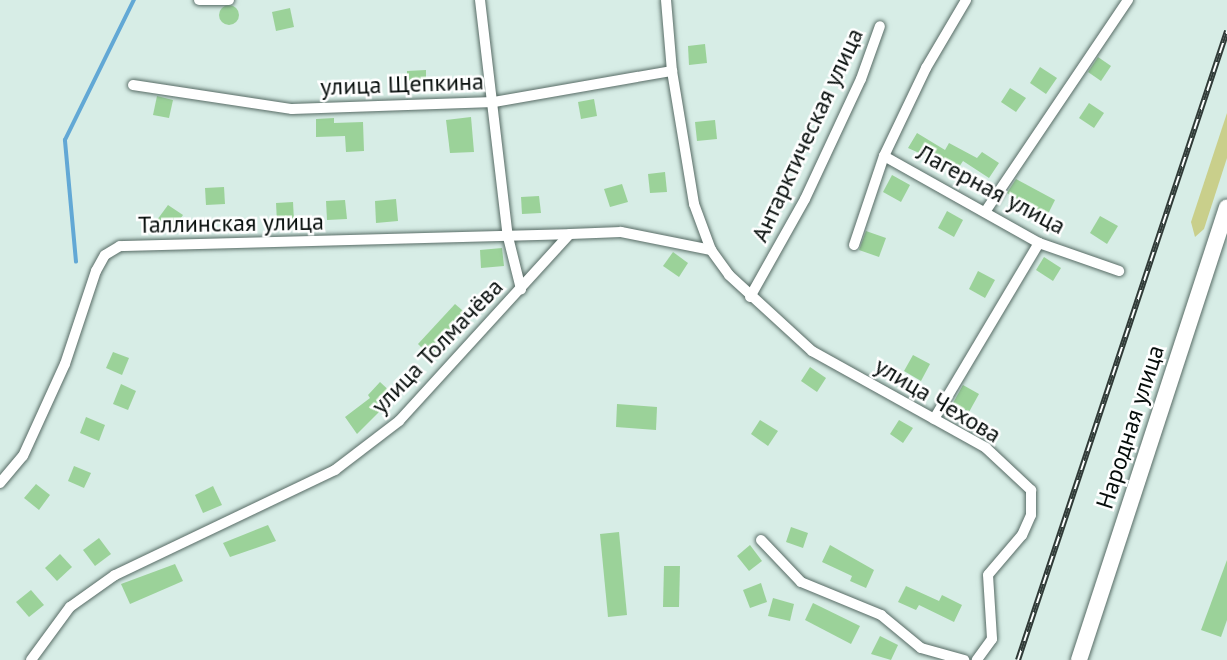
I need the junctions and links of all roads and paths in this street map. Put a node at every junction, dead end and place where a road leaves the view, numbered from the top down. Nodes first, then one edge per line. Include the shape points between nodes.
1 (198, 0) edge
2 (229, 0) edge
3 (480, 0) edge
4 (666, 0) edge
5 (967, 0) edge
6 (1128, 0) edge
7 (880, 26) dead end
8 (672, 71) junction
9 (133, 85) dead end
10 (494, 102) junction
11 (884, 156) junction
12 (1227, 208) edge
13 (985, 212) junction
14 (570, 234) junction
15 (508, 236) junction
16 (1039, 243) junction
17 (854, 245) dead end
18 (711, 250) junction
19 (1119, 271) dead end
20 (520, 289) junction
21 (750, 297) junction
22 (934, 419) junction
23 (0, 483) edge
24 (761, 540) dead end
25 (31, 660) edge
26 (964, 660) edge
27 (977, 660) edge
28 (1079, 660) edge

1 - 2 street
3 - 10 street
4 - 8 street, улица Чехова
5 - 11 street via 926,68
6 - 13 street
7 - 21 street, Антарктическая улица via 861,79 805,199
8 - 10 street, улица Щепкина
8 - 18 street, улица Чехова via 694,204
9 - 10 street, улица Щепкина via 292,109
10 - 15 street
11 - 13 street, Лагерная улица
11 - 17 street
12 - 28 main road, Народная улица
13 - 16 street, Лагерная улица
14 - 15 street, Таллинская улица
14 - 18 street via 621,233
14 - 20 street, улица Толмачёва
15 - 20 street
15 - 23 street, Таллинская улица via 120,246 106,255 96,271 65,364 23,456
16 - 19 street, Лагерная улица
16 - 22 street
18 - 21 street, улица Чехова
20 - 25 street, улица Толмачёва via 399,421 335,470 115,575 69,607
21 - 22 street, улица Чехова via 812,351
22 - 27 street, улица Чехова via 986,449 1031,490 1031,515 1022,535 988,575 992,639
24 - 26 street via 801,582 881,615 921,648

